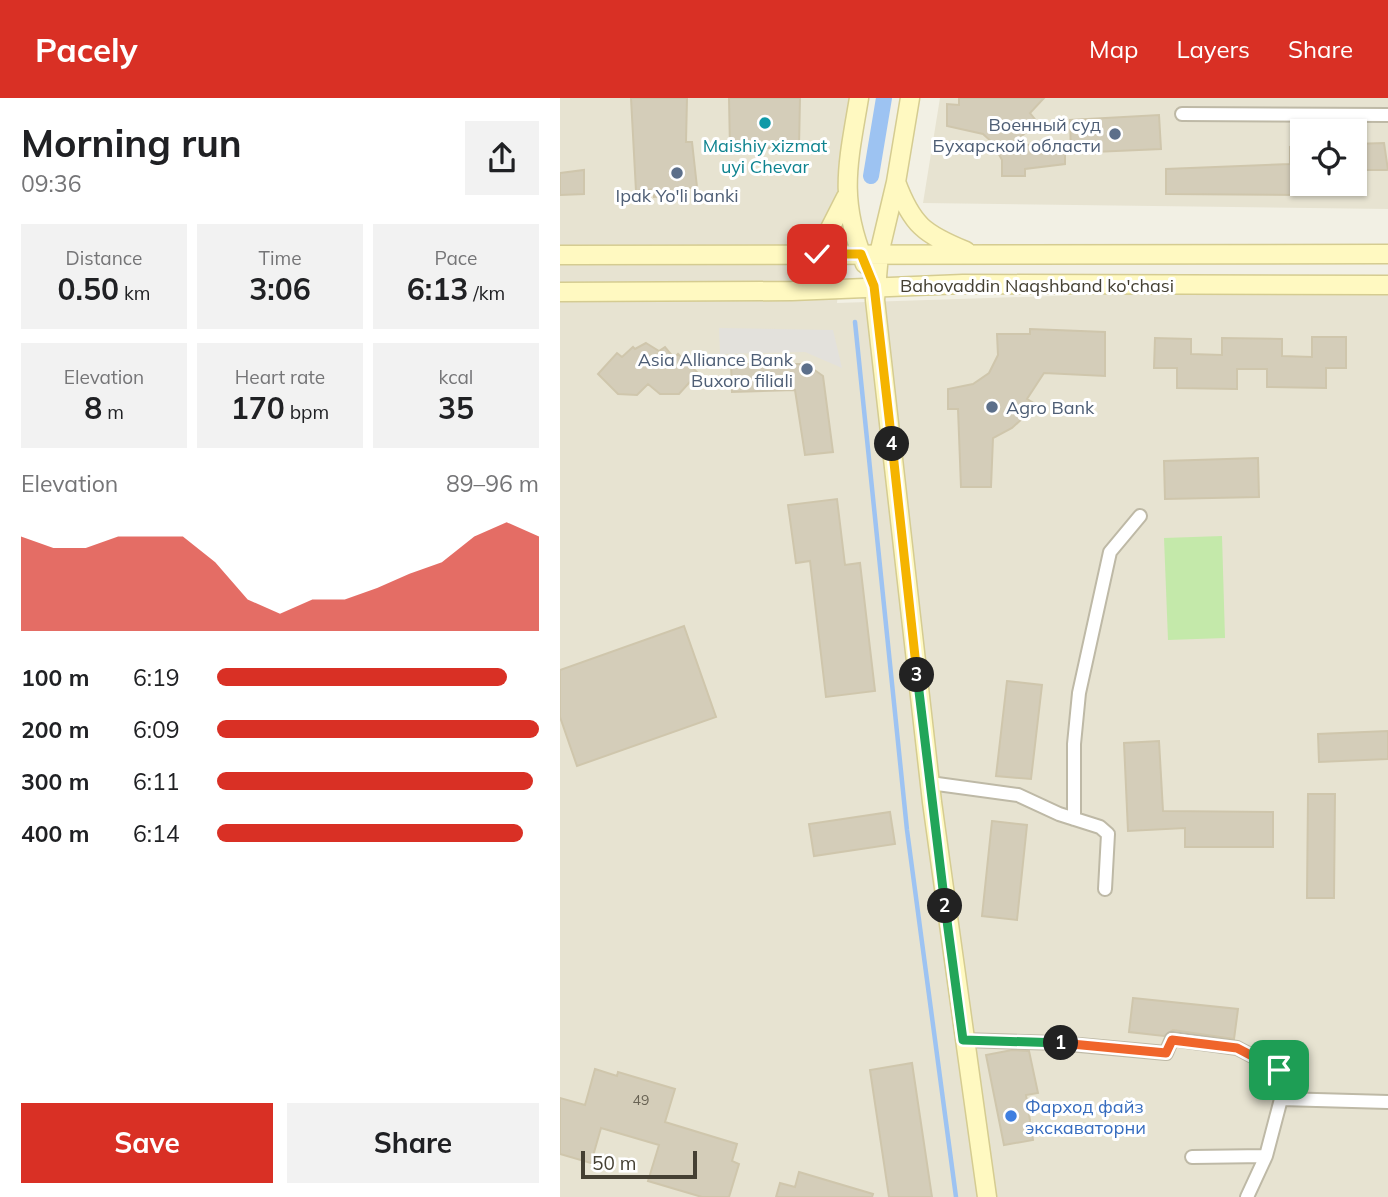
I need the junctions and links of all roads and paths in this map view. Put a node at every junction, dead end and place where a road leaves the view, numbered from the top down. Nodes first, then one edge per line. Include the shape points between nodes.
1 (859, 98) edge
2 (910, 98) edge
3 (1182, 114) dead end
4 (1388, 115) edge
5 (896, 182) junction
6 (846, 197) junction
7 (817, 254) junction
8 (870, 254) junction
9 (1388, 254) edge
10 (560, 255) edge
11 (979, 256) junction
12 (1388, 285) edge
13 (874, 286) junction
14 (560, 292) edge
15 (1140, 516) dead end
16 (930, 783) junction
17 (1074, 819) junction
18 (1105, 888) dead end
19 (963, 1040) junction
20 (1281, 1099) junction
21 (1388, 1102) edge
22 (1266, 1156) junction
23 (1192, 1157) dead end
24 (987, 1197) edge
25 (1247, 1197) edge

1 - 6 main road
2 - 5 main road
3 - 4 street
5 - 8 main road
5 - 11 main road via 908,213 930,237
6 - 7 main road
6 - 8 main road
7 - 8 main road, Bahovaddin Naqshband ko'chasi
7 - 10 main road, Bahovaddin Naqshband ko'chasi
8 - 11 main road, Bahovaddin Naqshband ko'chasi
8 - 13 main road
9 - 11 main road, Bahovaddin Naqshband ko'chasi
12 - 13 main road, Bahovaddin Naqshband ko'chasi
13 - 14 main road, Bahovaddin Naqshband ko'chasi
13 - 16 main road
15 - 17 street via 1110,552 1079,693
16 - 17 street via 1018,795
16 - 19 main road
17 - 18 street via 1108,834
19 - 20 street via 1023,1040 1166,1053 1172,1040 1237,1048 1279,1070
19 - 24 main road
20 - 21 street
20 - 22 street
22 - 23 street
22 - 25 street

